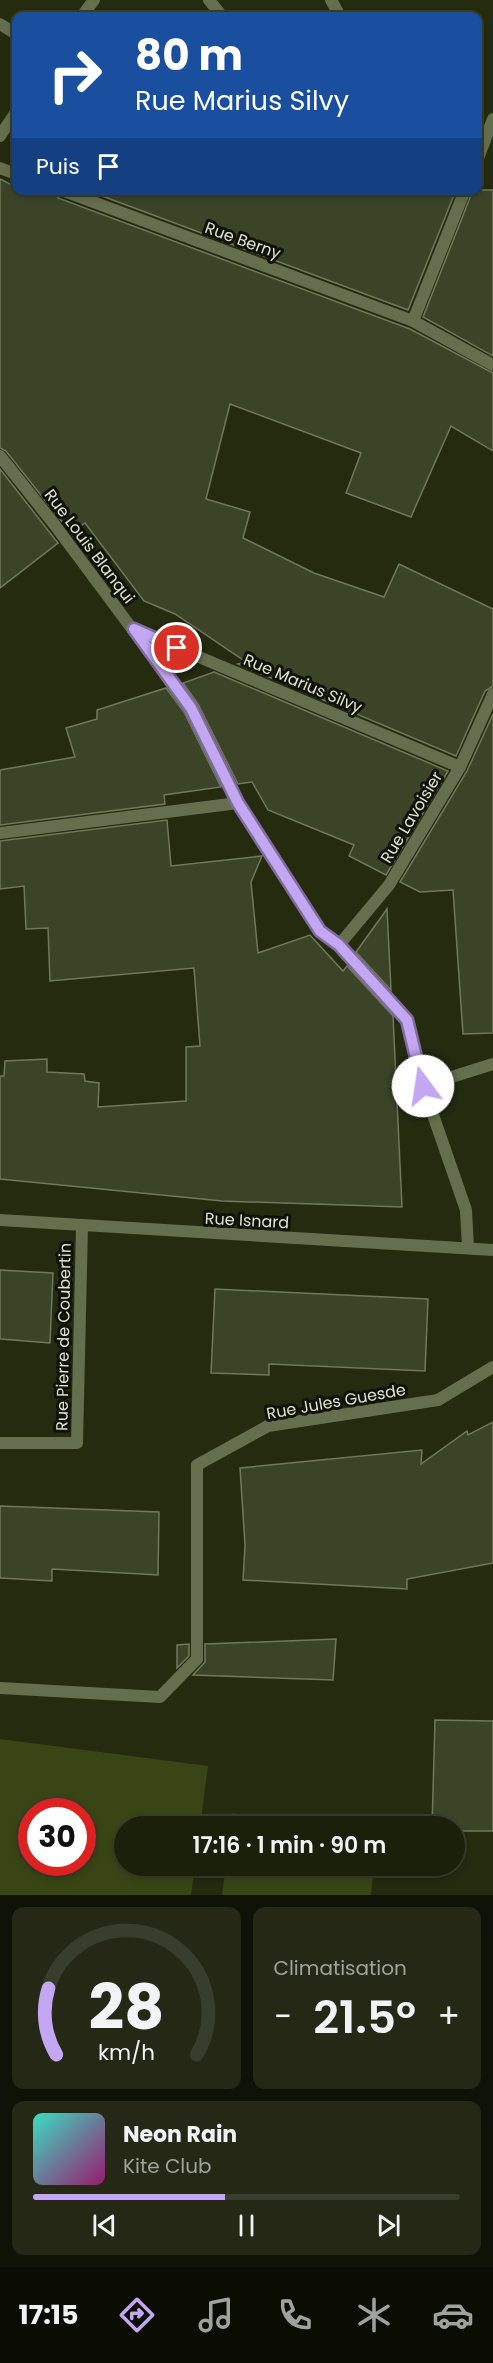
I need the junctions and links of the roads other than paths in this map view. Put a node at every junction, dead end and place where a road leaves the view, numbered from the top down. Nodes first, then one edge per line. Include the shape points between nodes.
1 (209, 0) edge
2 (219, 12) edge
3 (12, 118) edge
4 (493, 119) edge
5 (482, 132) edge
6 (0, 136) edge
7 (75, 195) edge
8 (463, 195) edge
9 (413, 321) junction
10 (493, 365) edge
11 (0, 456) edge
12 (134, 629) junction
13 (493, 694) edge
14 (460, 767) junction
15 (238, 803) junction
16 (0, 833) edge
17 (339, 945) junction
18 (493, 1064) edge
19 (423, 1086) junction
20 (0, 1220) edge
21 (82, 1226) junction
22 (468, 1248) junction
23 (493, 1250) edge
24 (493, 1367) edge
25 (0, 1443) edge
26 (0, 1689) edge

1 - 2 street
3 - 6 street
4 - 5 street
7 - 9 street, Rue Berny
8 - 9 street
9 - 10 street, Rue Berny
11 - 12 street, Rue Louis Blanqui
12 - 14 street, Rue Marius Silvy
12 - 15 street, Rue Louis Blanqui via 191,708
13 - 14 street, Rue Lavoisier
14 - 17 street, Rue Lavoisier via 389,885
15 - 16 street
15 - 17 street, Rue Louis Blanqui via 320,931
17 - 19 street, Rue Louis Blanqui via 407,1020
18 - 19 street
19 - 22 street, Rue Louis Blanqui via 466,1210
20 - 21 street, Rue Isnard
21 - 22 street, Rue Isnard
21 - 25 street, Rue Pierre de Coubertin via 77,1443
22 - 23 street, Rue Isnard
24 - 26 street, Rue Jules Guesde via 438,1400 268,1426 197,1465 197,1659 160,1696

